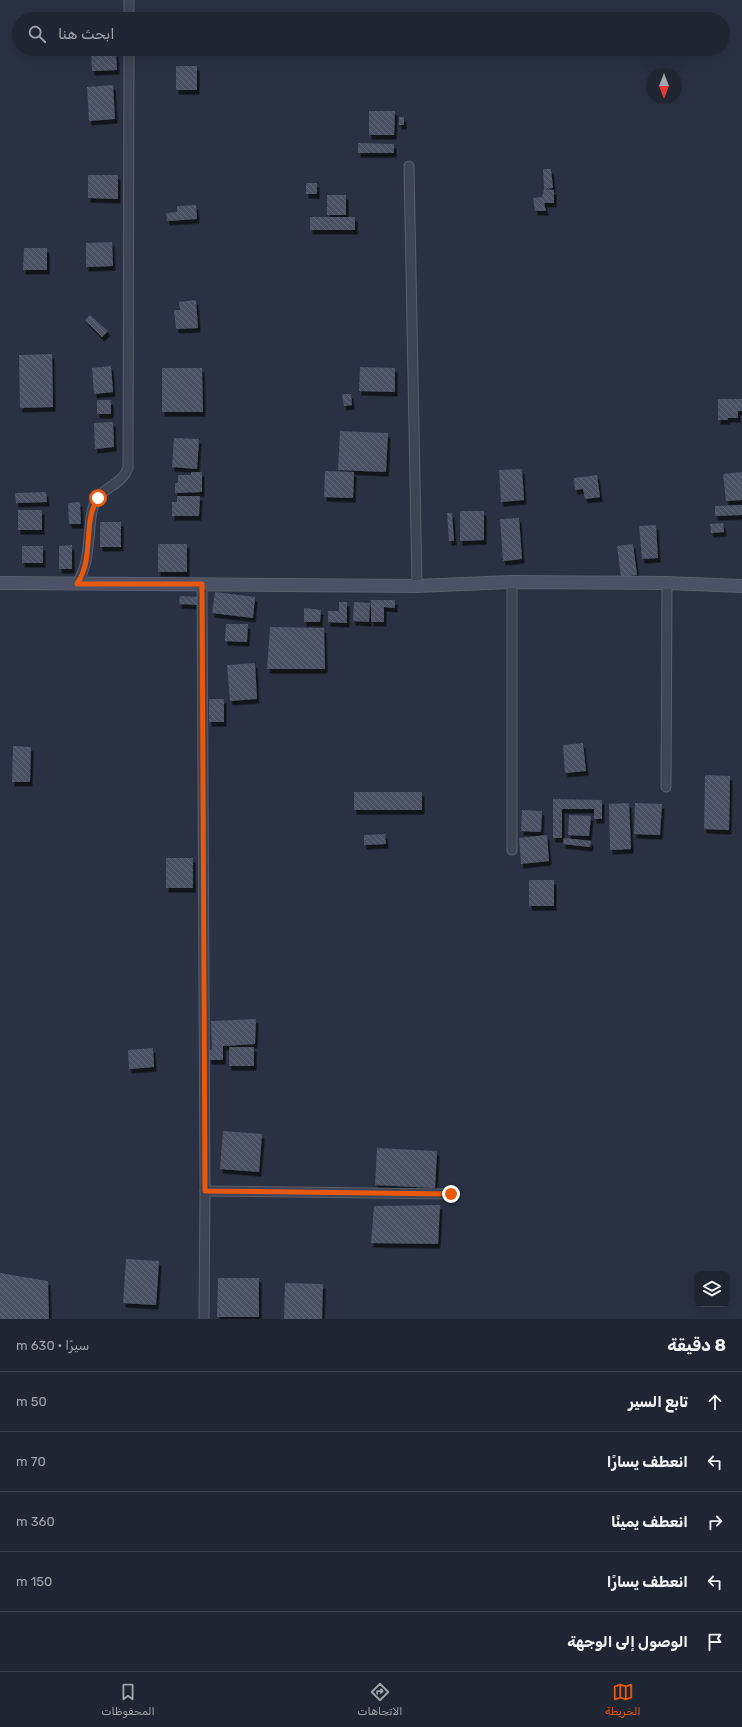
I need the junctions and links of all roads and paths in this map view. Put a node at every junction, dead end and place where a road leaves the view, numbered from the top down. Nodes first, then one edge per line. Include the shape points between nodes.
1 (129, 0) edge
2 (129, 12) edge
3 (129, 56) edge
4 (409, 166) dead end
5 (512, 582) junction
6 (0, 583) edge
7 (667, 583) junction
8 (77, 584) junction
9 (202, 584) junction
10 (417, 586) junction
11 (742, 586) edge
12 (666, 787) dead end
13 (512, 850) dead end
14 (205, 1191) junction
15 (451, 1194) dead end
16 (204, 1319) edge

1 - 2 street
3 - 8 street via 128,468 123,478 102,493 95,503 91,515 87,561
4 - 10 street
5 - 7 street
5 - 10 street
5 - 13 street
6 - 8 street
7 - 11 street
7 - 12 street
8 - 9 street
9 - 10 street
9 - 14 street
14 - 15 street
14 - 16 street

